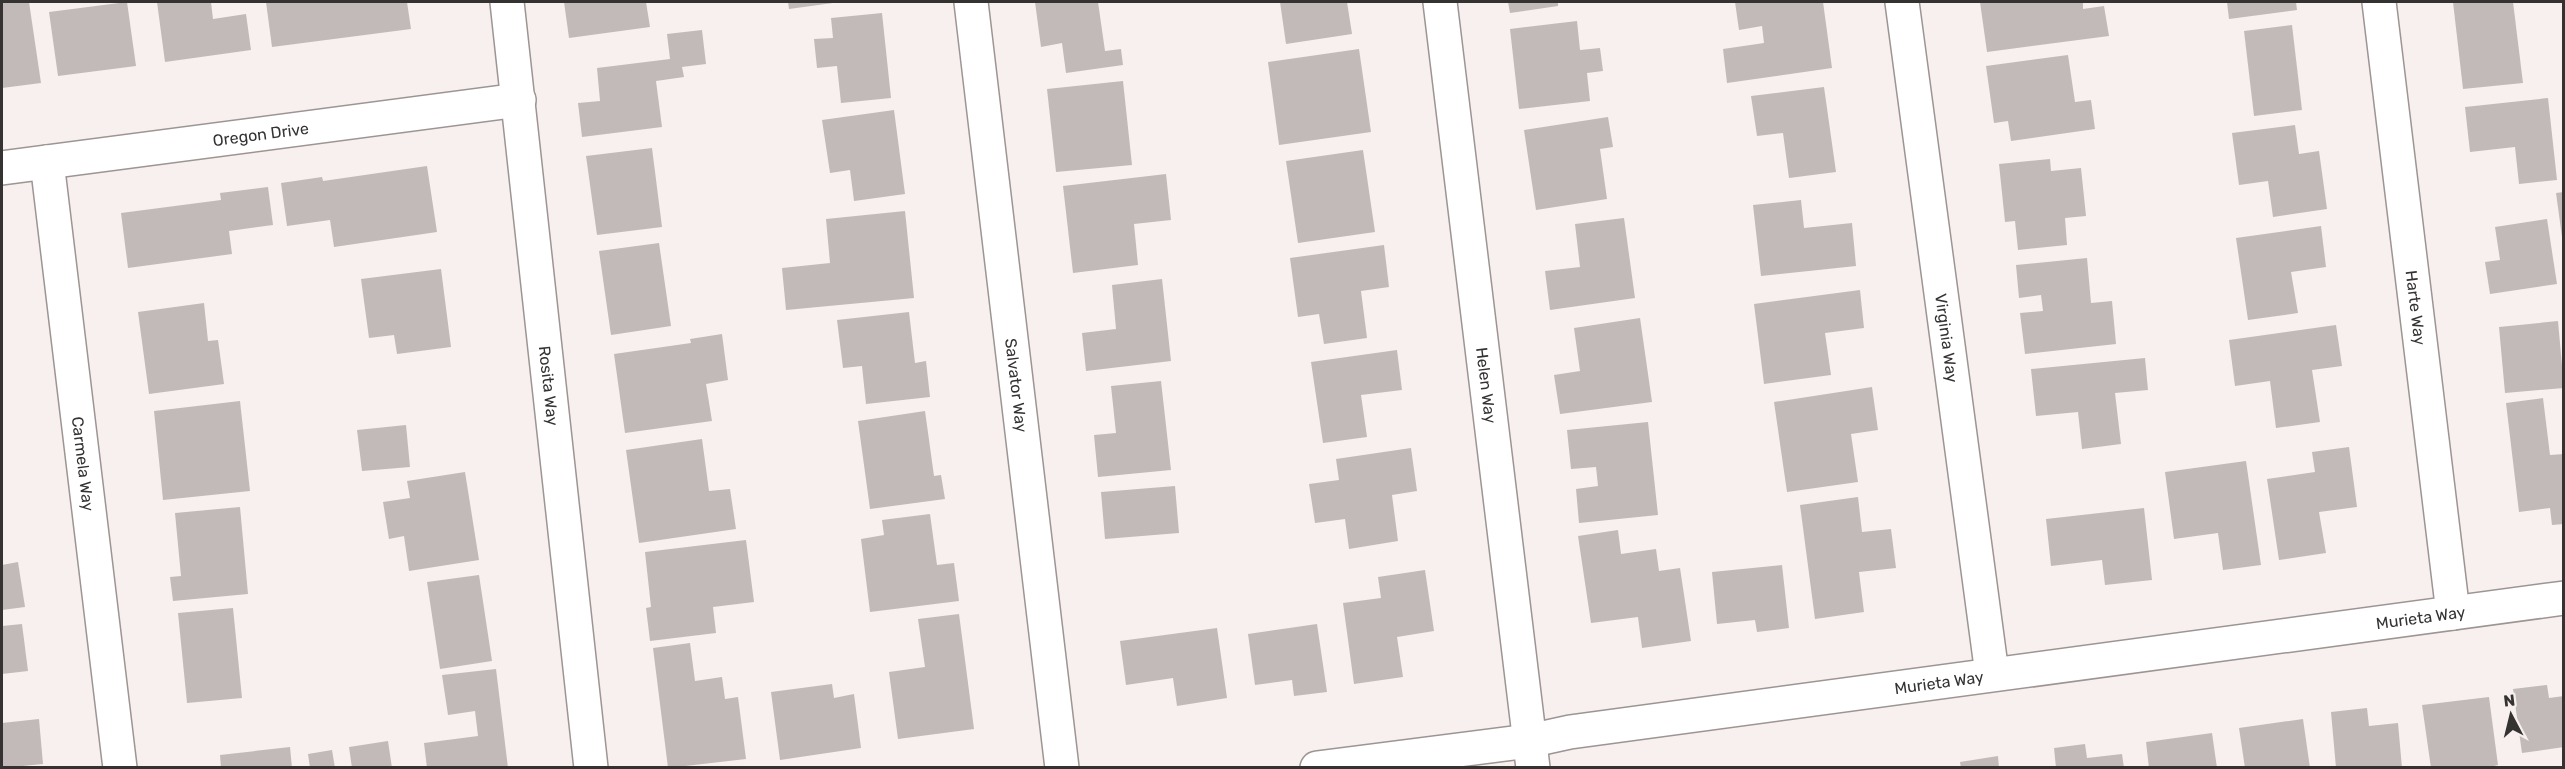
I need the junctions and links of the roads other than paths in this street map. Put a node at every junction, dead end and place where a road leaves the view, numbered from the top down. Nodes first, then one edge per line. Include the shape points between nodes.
1 (507, 2) edge
2 (971, 2) edge
3 (1440, 2) edge
4 (1902, 2) edge
5 (2379, 2) edge
6 (519, 100) junction
7 (47, 162) junction
8 (2, 168) edge
9 (2564, 598) edge
10 (2452, 613) junction
11 (1992, 674) junction
12 (1531, 754) edge
13 (120, 768) edge
14 (591, 768) edge
15 (1062, 768) edge
16 (1317, 768) edge

1 - 6 street, Rosita Way
2 - 15 street, Salvator Way
3 - 12 street, Helen Way
4 - 11 street, Virginia Way
5 - 10 street, Harte Way
6 - 7 street, Oregon Drive
6 - 14 street, Rosita Way
7 - 8 street, Oregon Drive
7 - 13 street, Carmela Way
9 - 10 street, Murieta Way
10 - 11 street, Murieta Way
11 - 12 street, Murieta Way via 1570,732
12 - 16 street, Murieta Way

